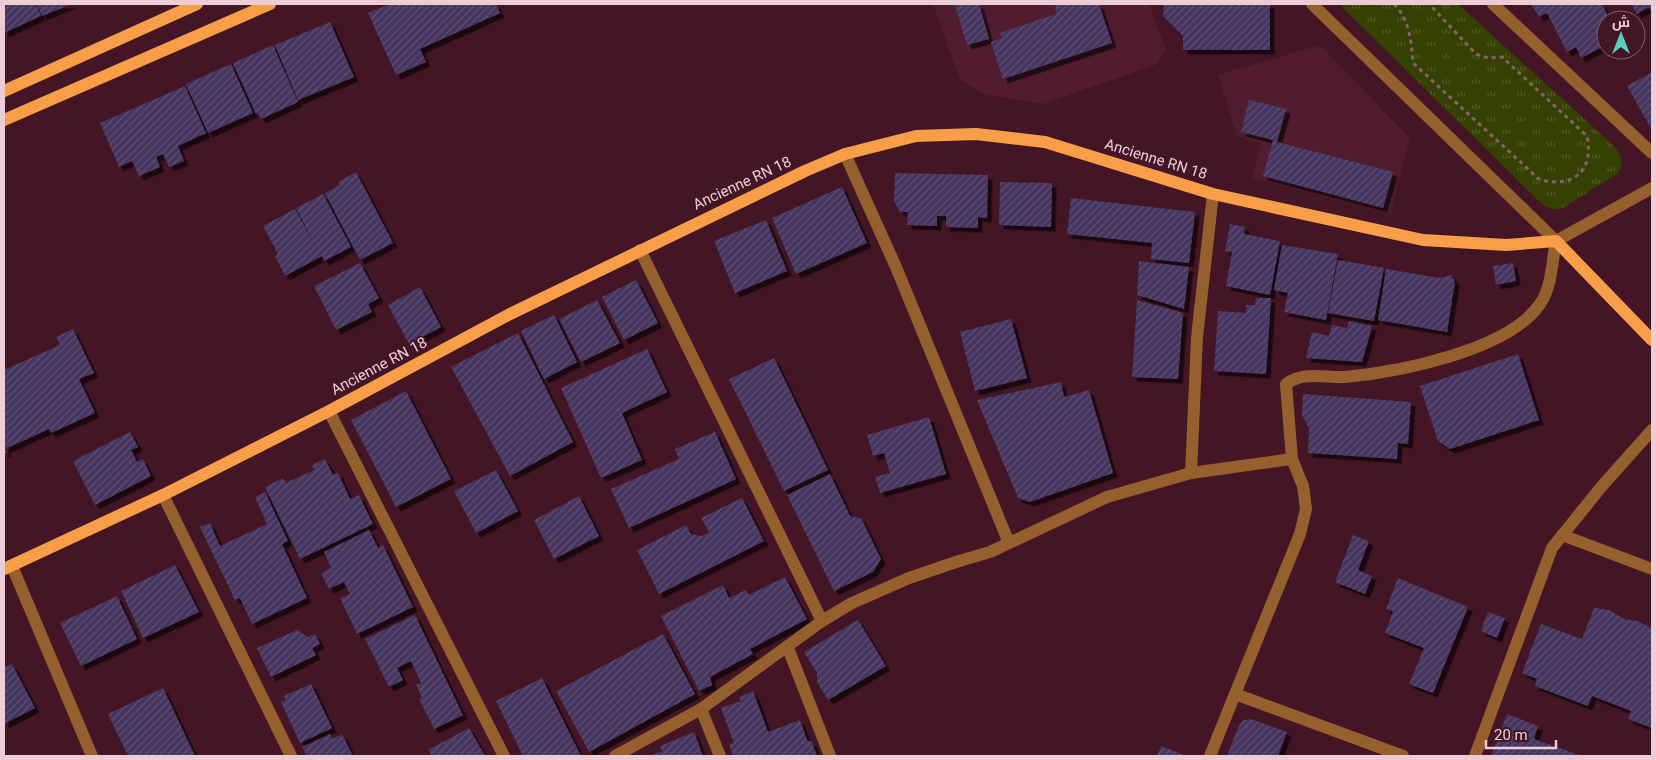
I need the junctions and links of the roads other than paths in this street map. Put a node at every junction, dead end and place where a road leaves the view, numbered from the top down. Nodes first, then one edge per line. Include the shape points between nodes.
1 (197, 4) edge
2 (270, 4) edge
3 (1312, 4) edge
4 (1493, 4) edge
5 (7, 88) edge
6 (4, 120) edge
7 (1652, 153) edge
8 (845, 154) junction
9 (1652, 188) edge
10 (1213, 194) junction
11 (1556, 241) junction
12 (640, 250) junction
13 (1652, 340) edge
14 (329, 411) junction
15 (1652, 430) edge
16 (1292, 459) junction
17 (1191, 473) junction
18 (163, 494) junction
19 (1562, 535) junction
20 (1009, 543) junction
21 (8, 568) edge
22 (1652, 569) edge
23 (822, 621) junction
24 (788, 648) junction
25 (1235, 694) junction
26 (701, 708) junction
27 (92, 756) edge
28 (291, 756) edge
29 (504, 756) edge
30 (615, 756) edge
31 (720, 756) edge
32 (830, 756) edge
33 (1210, 756) edge
34 (1403, 756) edge
35 (1475, 756) edge

1 - 5 main road
2 - 6 main road
3 - 11 street
4 - 7 street
8 - 10 main road, Ancienne RN 18 via 916,136 976,134 1045,142
8 - 12 main road, Ancienne RN 18
8 - 20 street via 896,267
9 - 11 street
10 - 11 main road, Ancienne RN 18 via 1424,240 1506,245
10 - 17 street via 1197,337
11 - 13 main road
11 - 16 street via 1542,302 1516,326 1482,344 1418,366 1342,377 1296,376 1286,384
12 - 14 main road, Ancienne RN 18 via 510,314
12 - 23 street
14 - 18 main road, Ancienne RN 18
14 - 29 street
15 - 19 street
16 - 17 street
16 - 25 street via 1303,486 1306,509 1300,534
17 - 20 street via 1107,497
18 - 21 main road, Ancienne RN 18
18 - 28 street
19 - 22 street
19 - 35 street via 1552,548
20 - 23 street via 909,578 852,603
21 - 27 street
23 - 24 street
24 - 26 street
24 - 32 street
25 - 33 street
25 - 34 street
26 - 30 street
26 - 31 street

